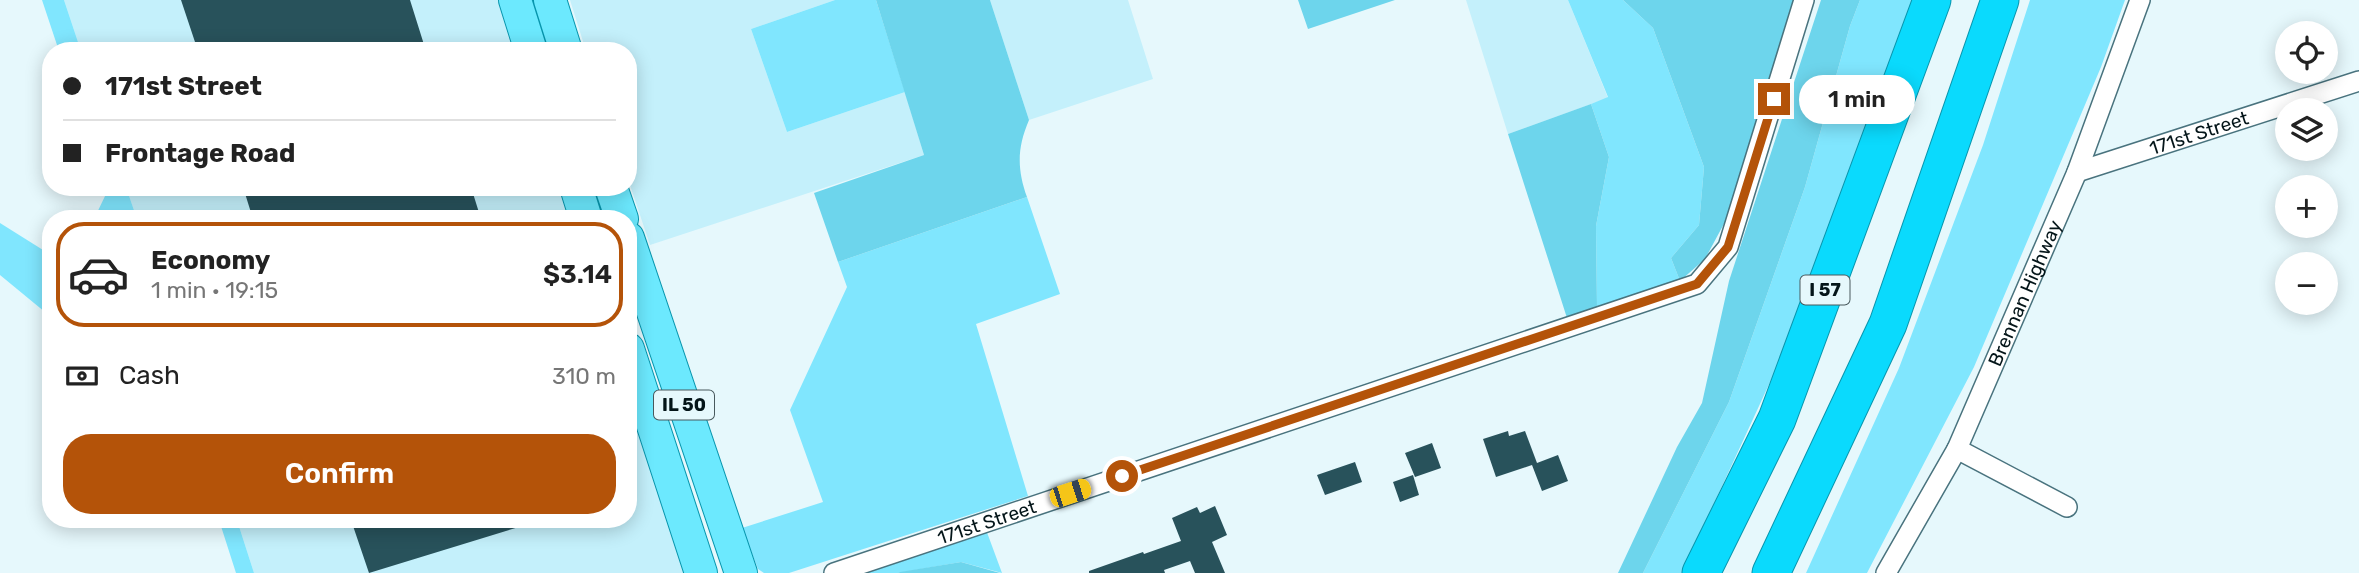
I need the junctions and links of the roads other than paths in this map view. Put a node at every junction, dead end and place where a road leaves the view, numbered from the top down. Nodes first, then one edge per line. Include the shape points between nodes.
1 (514, 0) edge
2 (550, 0) edge
3 (1804, 0) edge
4 (1932, 0) edge
5 (2000, 0) edge
6 (2140, 0) edge
7 (528, 42) edge
8 (563, 42) edge
9 (2359, 81) edge
10 (2077, 172) junction
11 (637, 265) edge
12 (637, 377) edge
13 (1957, 449) junction
14 (2067, 507) dead end
15 (701, 573) edge
16 (741, 573) edge
17 (834, 573) edge
18 (1701, 573) edge
19 (1771, 573) edge
20 (1886, 573) edge

1 - 7 main road
2 - 8 main road
3 - 17 street, 171st Street via 1728,247 1697,284
4 - 18 highway, I 57 via 1777,419
5 - 19 highway via 1888,324
6 - 10 street, Brennan Highway
9 - 10 street, 171st Street
10 - 13 street, Brennan Highway
11 - 16 main road, IL 50
12 - 15 main road, IL 50
13 - 14 street
13 - 20 street, Brennan Highway

